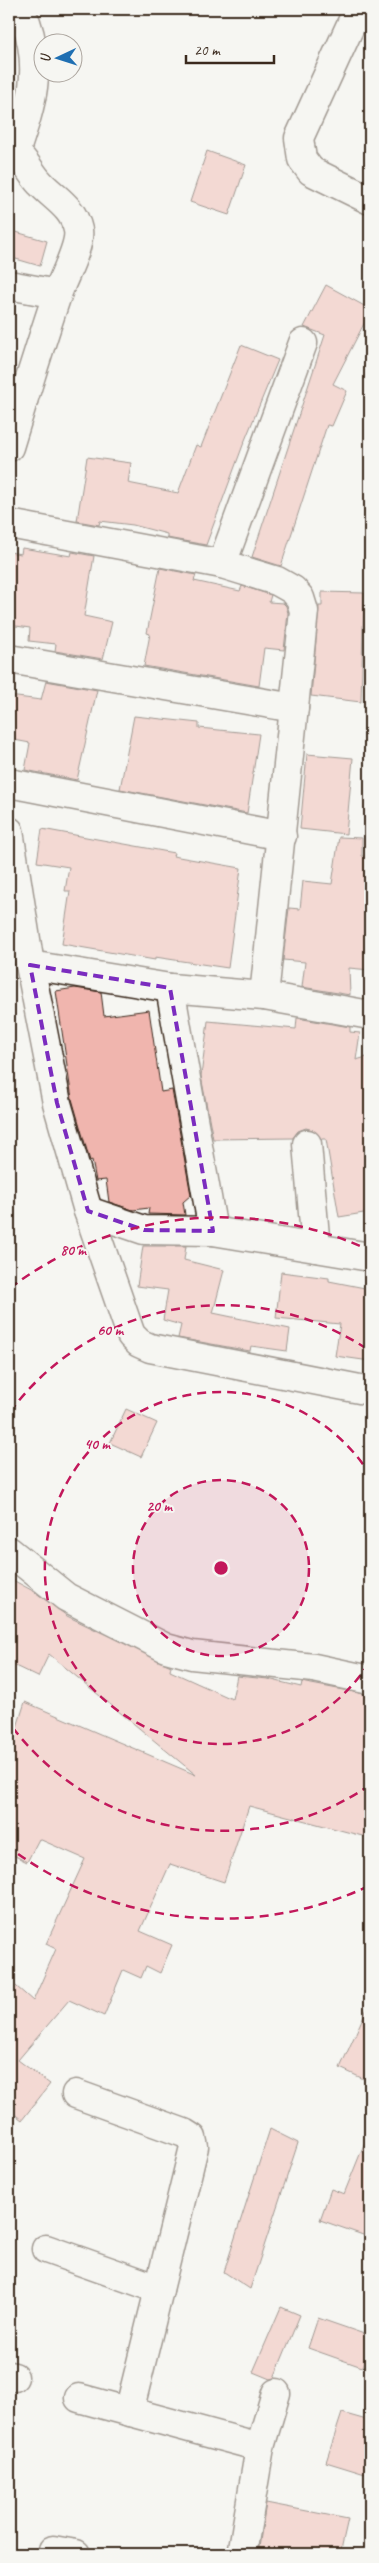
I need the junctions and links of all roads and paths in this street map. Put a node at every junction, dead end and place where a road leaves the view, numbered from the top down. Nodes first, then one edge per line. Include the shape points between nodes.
1 (358, 9) edge
2 (9, 20) edge
3 (12, 152) edge
4 (370, 200) edge
5 (9, 284) edge
6 (57, 294) junction
7 (303, 343) dead end
8 (16, 400) edge
9 (9, 447) edge
10 (9, 524) edge
11 (222, 564) junction
12 (9, 659) edge
13 (294, 708) junction
14 (9, 783) edge
15 (9, 830) edge
16 (282, 836) junction
17 (30, 965) junction
18 (170, 988) junction
19 (264, 996) junction
20 (370, 1015) edge
21 (308, 1144) dead end
22 (88, 1211) junction
23 (213, 1231) junction
24 (316, 1248) junction
25 (370, 1257) edge
26 (370, 1391) edge
27 (9, 1551) edge
28 (370, 1680) edge
29 (76, 2094) dead end
30 (46, 2249) dead end
31 (159, 2289) junction
32 (276, 2393) dead end
33 (79, 2398) dead end
34 (128, 2412) junction
35 (260, 2448) junction
36 (242, 2554) edge

1 - 4 street via 299,138 302,159 312,171
2 - 3 street via 26,22 35,54 33,102
3 - 6 street via 73,215 78,232 76,245
5 - 6 street
6 - 8 street
7 - 11 street
8 - 9 street
10 - 11 street
11 - 13 street via 277,581 300,598 304,611
12 - 13 street
13 - 16 street
14 - 16 street
15 - 17 street
16 - 19 street
17 - 18 street
17 - 22 street via 57,1103
18 - 19 street
18 - 23 street
19 - 20 street
21 - 24 street
22 - 23 street via 144,1230
22 - 26 street via 131,1335 139,1343 150,1348
23 - 24 street
24 - 25 street
27 - 28 street via 66,1596 166,1648 192,1655 314,1668
29 - 31 street via 192,2138 194,2147
30 - 31 street
31 - 34 street
32 - 35 street
33 - 34 street
34 - 35 street
35 - 36 street

